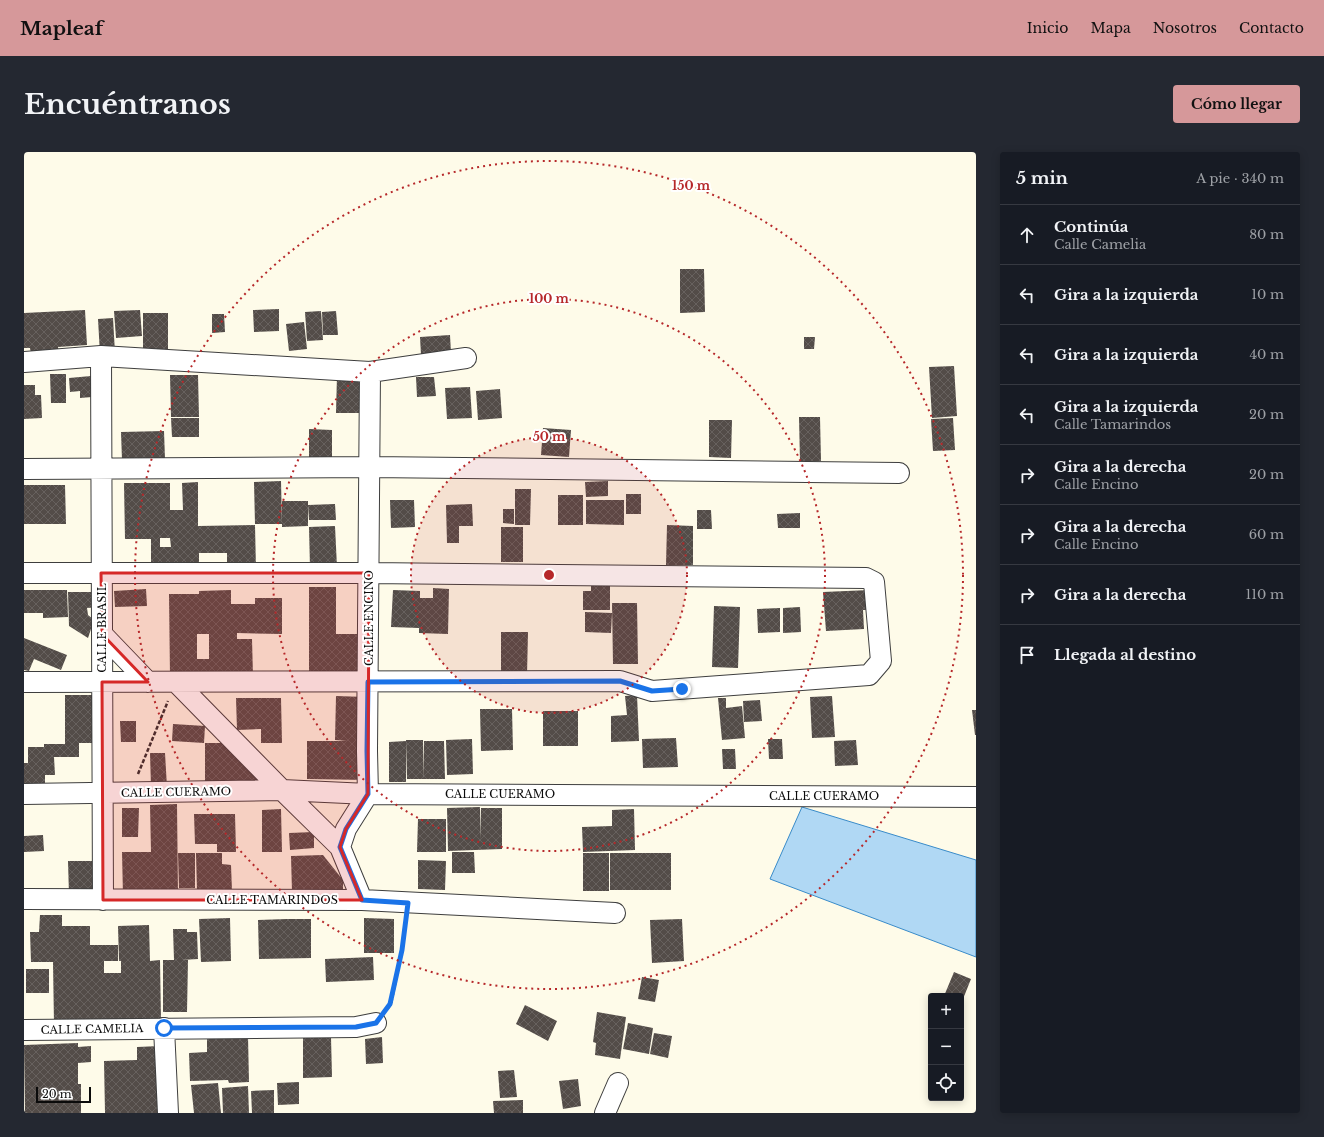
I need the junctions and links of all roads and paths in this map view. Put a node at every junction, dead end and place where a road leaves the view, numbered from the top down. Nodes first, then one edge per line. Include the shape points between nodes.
1 (101, 356) junction
2 (466, 358) dead end
3 (24, 362) edge
4 (370, 372) junction
5 (370, 467) junction
6 (24, 469) edge
7 (101, 469) junction
8 (899, 473) dead end
9 (24, 573) edge
10 (101, 573) junction
11 (369, 573) junction
12 (102, 634) junction
13 (24, 682) edge
14 (102, 682) junction
15 (148, 682) junction
16 (176, 682) junction
17 (368, 682) junction
18 (282, 790) junction
19 (129, 793) junction
20 (24, 794) edge
21 (102, 794) junction
22 (368, 794) junction
23 (976, 797) edge
24 (340, 847) junction
25 (24, 899) edge
26 (103, 900) junction
27 (362, 900) junction
28 (408, 903) junction
29 (616, 913) dead end
30 (376, 1023) joint
31 (164, 1028) junction
32 (24, 1030) edge
33 (618, 1083) dead end
34 (168, 1113) edge
35 (605, 1113) edge

1 - 3 street
1 - 4 street
1 - 7 street, CALLE BRASIL
2 - 4 street
4 - 5 street, CALLE ENCINO
5 - 7 street
5 - 8 street
5 - 11 street, CALLE ENCINO
6 - 7 street
7 - 10 street, CALLE BRASIL
9 - 10 street
10 - 11 street
10 - 12 street, CALLE BRASIL
11 - 17 street, CALLE ENCINO
11 - 17 street via 866,578 874,582 881,661 869,675 652,691 620,681
12 - 14 street, CALLE BRASIL
12 - 15 street
13 - 14 street
14 - 15 street
14 - 21 street, CALLE BRASIL
15 - 16 street
16 - 17 street
16 - 18 street
16 - 19 path
17 - 22 street, CALLE ENCINO
18 - 19 street, CALLE CUERAMO
18 - 22 street, CALLE CUERAMO
18 - 24 street
19 - 21 street, CALLE CUERAMO
20 - 21 street, CALLE CUERAMO
21 - 26 street, CALLE BRASIL
22 - 23 street, CALLE CUERAMO
22 - 24 street via 346,829
24 - 27 street
25 - 26 street, CALLE TAMARINDOS
26 - 27 street, CALLE TAMARINDOS
27 - 28 street, CALLE TAMARINDOS
28 - 29 street, CALLE TAMARINDOS
28 - 30 path via 402,950 390,1004
30 - 31 street, CALLE CAMELIA via 356,1027
31 - 32 street, CALLE CAMELIA
31 - 34 street
33 - 35 street

